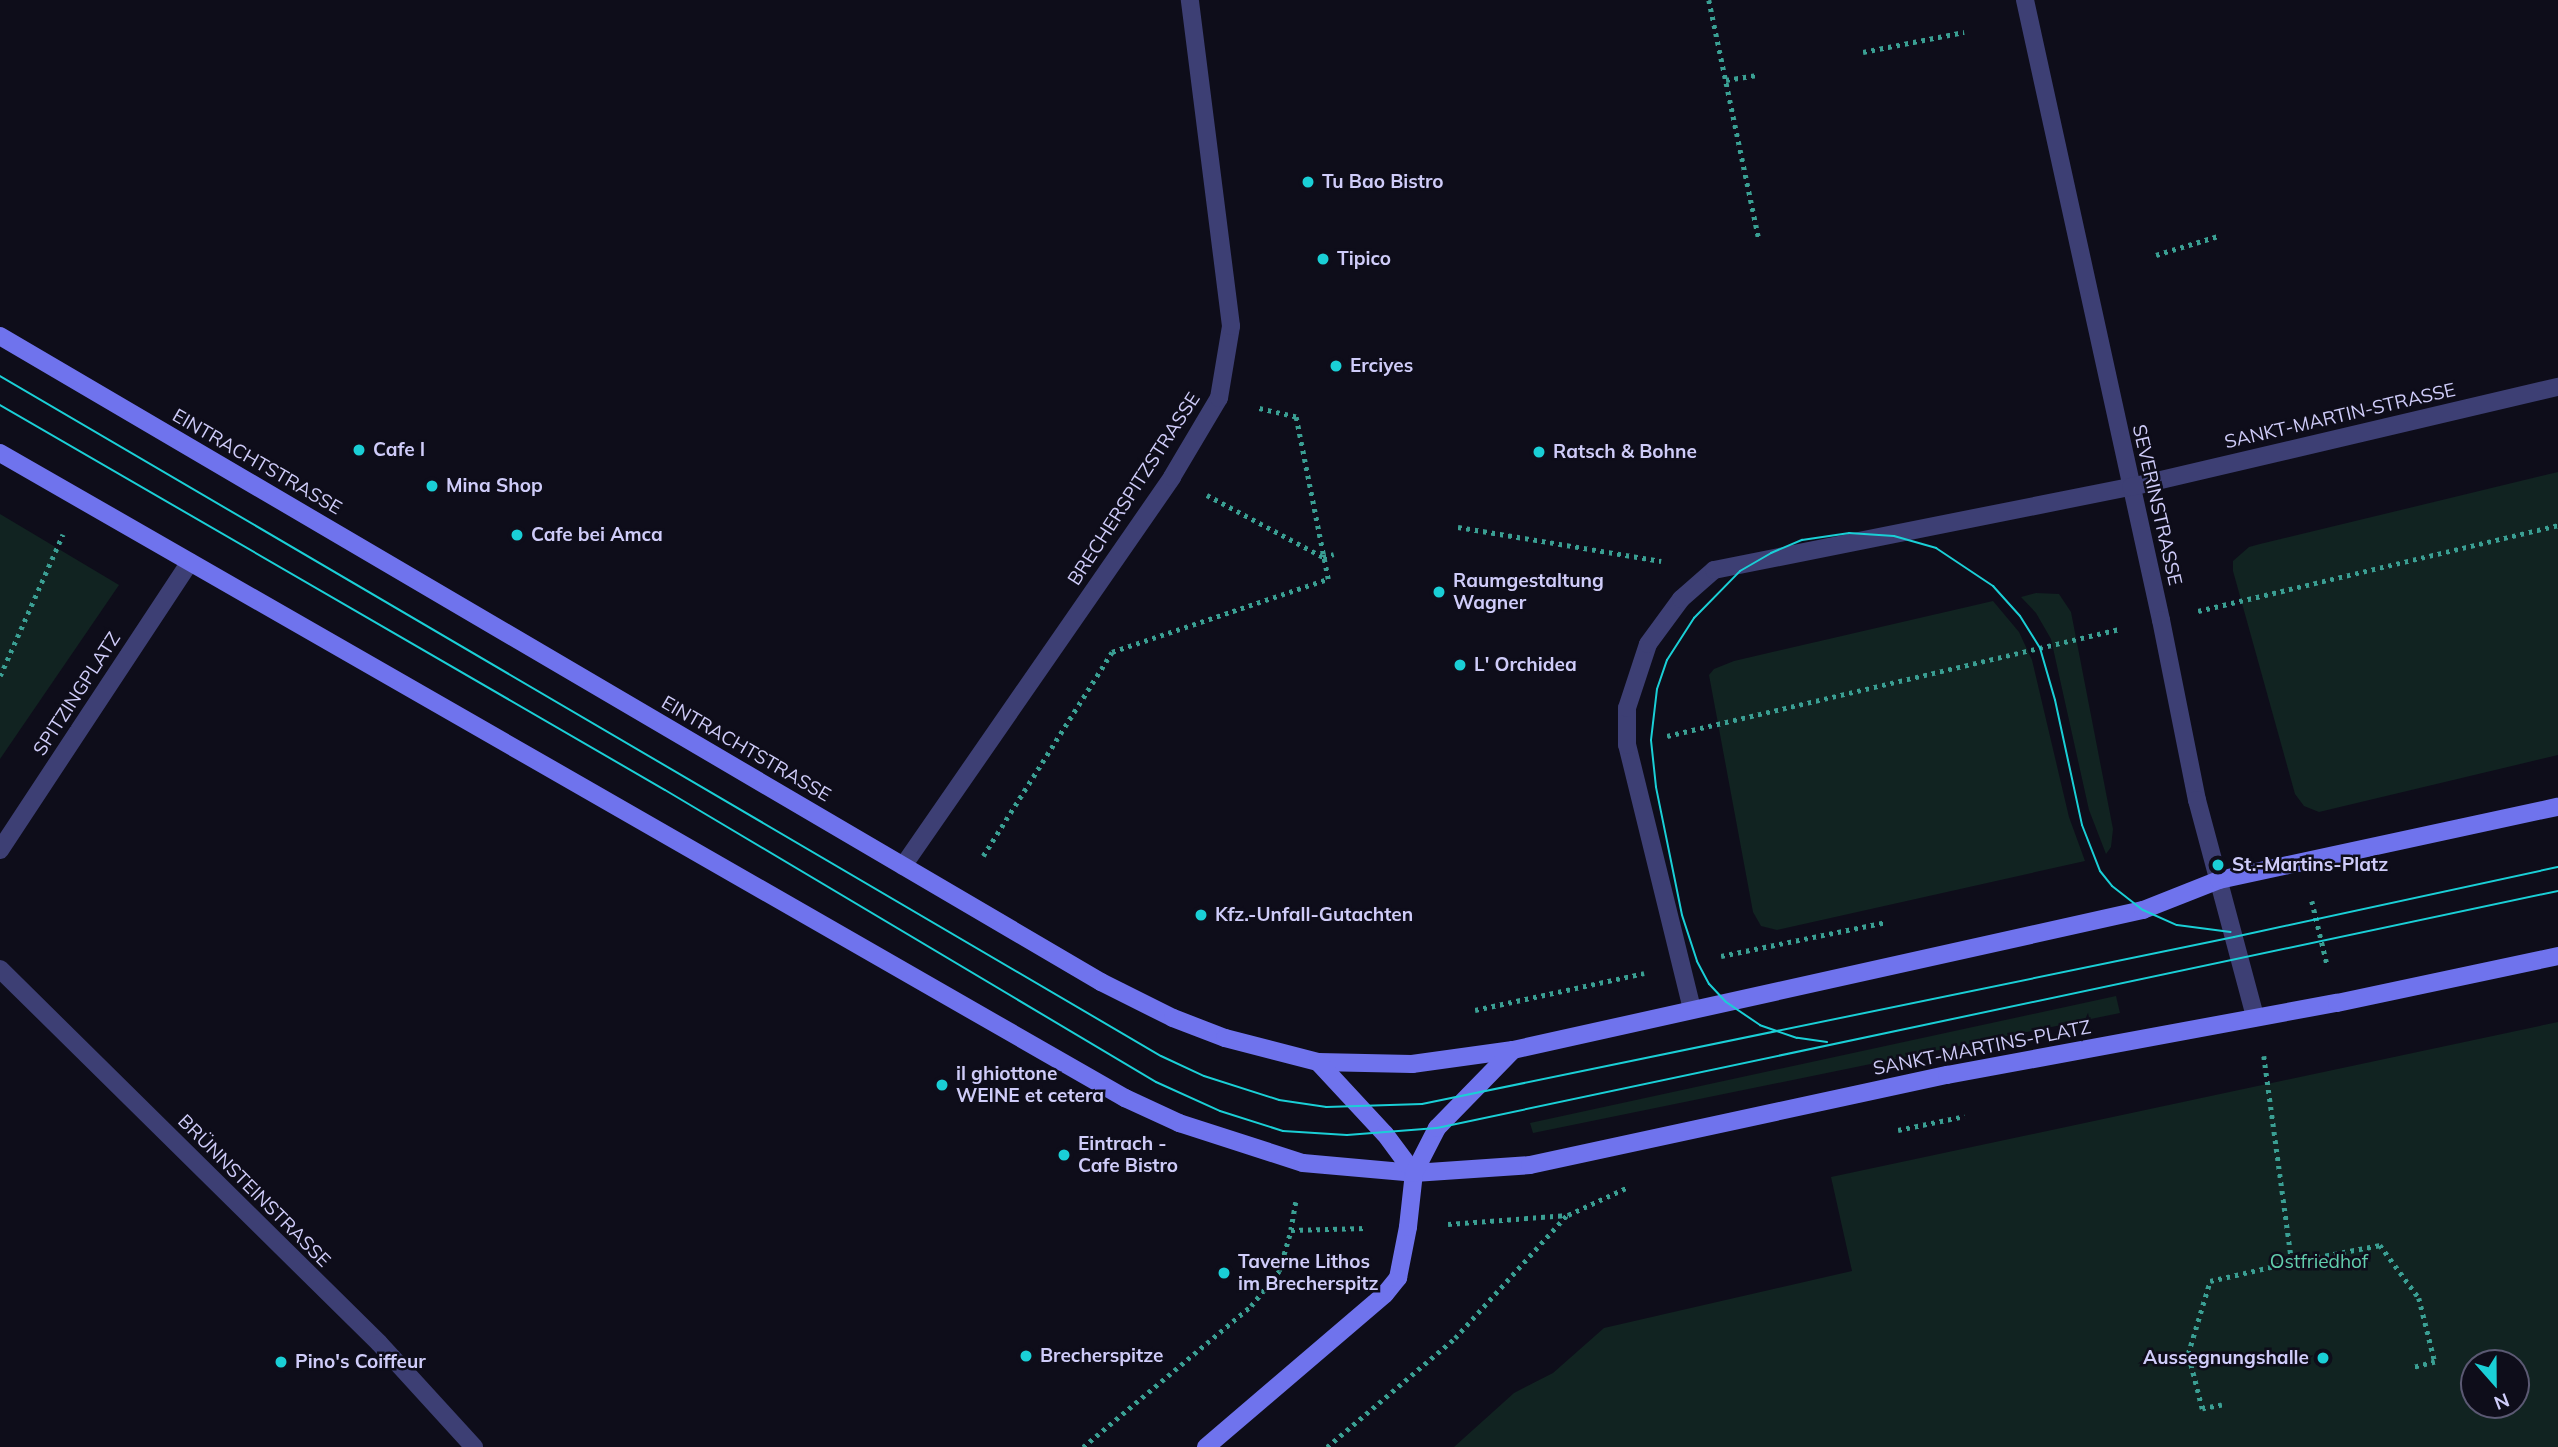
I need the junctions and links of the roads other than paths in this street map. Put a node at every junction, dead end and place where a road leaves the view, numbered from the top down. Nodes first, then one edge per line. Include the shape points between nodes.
1 (1190, 0) edge
2 (2025, 0) edge
3 (0, 335) edge
4 (2558, 387) edge
5 (0, 453) edge
6 (2131, 487) junction
7 (190, 562) junction
8 (2558, 807) edge
9 (0, 850) edge
10 (903, 866) junction
11 (2219, 880) junction
12 (2558, 956) edge
13 (0, 969) edge
14 (1692, 1009) junction
15 (2255, 1017) junction
16 (1513, 1050) junction
17 (1318, 1062) junction
18 (1414, 1173) junction
19 (474, 1447) edge
20 (1206, 1447) edge

1 - 10 street, BRECHERSPITZSTRASSE via 1231,326 1219,398 1172,477
2 - 6 street, SEVERINSTRASSE
3 - 10 main road, EINTRACHTSTRASSE
4 - 6 street, SANKT-MARTIN-STRASSE
5 - 7 main road
6 - 11 street, SEVERINSTRASSE via 2197,800
6 - 14 street via 1714,570 1681,598 1648,644 1627,708 1627,745
7 - 9 street, SPITZINGPLATZ
7 - 18 main road via 1125,1098 1179,1123 1303,1163
8 - 11 main road
10 - 17 main road, EINTRACHTSTRASSE via 1101,982 1173,1018 1225,1038
11 - 14 main road via 2143,910
11 - 15 street, SEVERINSTRASSE
12 - 15 main road, SANKT-MARTINS-PLATZ
13 - 19 street, BRÜNNSTEINSTRASSE via 379,1343
14 - 16 main road
15 - 18 main road, SANKT-MARTINS-PLATZ via 1947,1075 1530,1165
16 - 17 main road, EINTRACHTSTRASSE via 1412,1064
16 - 18 main road via 1437,1128
17 - 18 main road via 1385,1134
18 - 20 main road via 1398,1278

